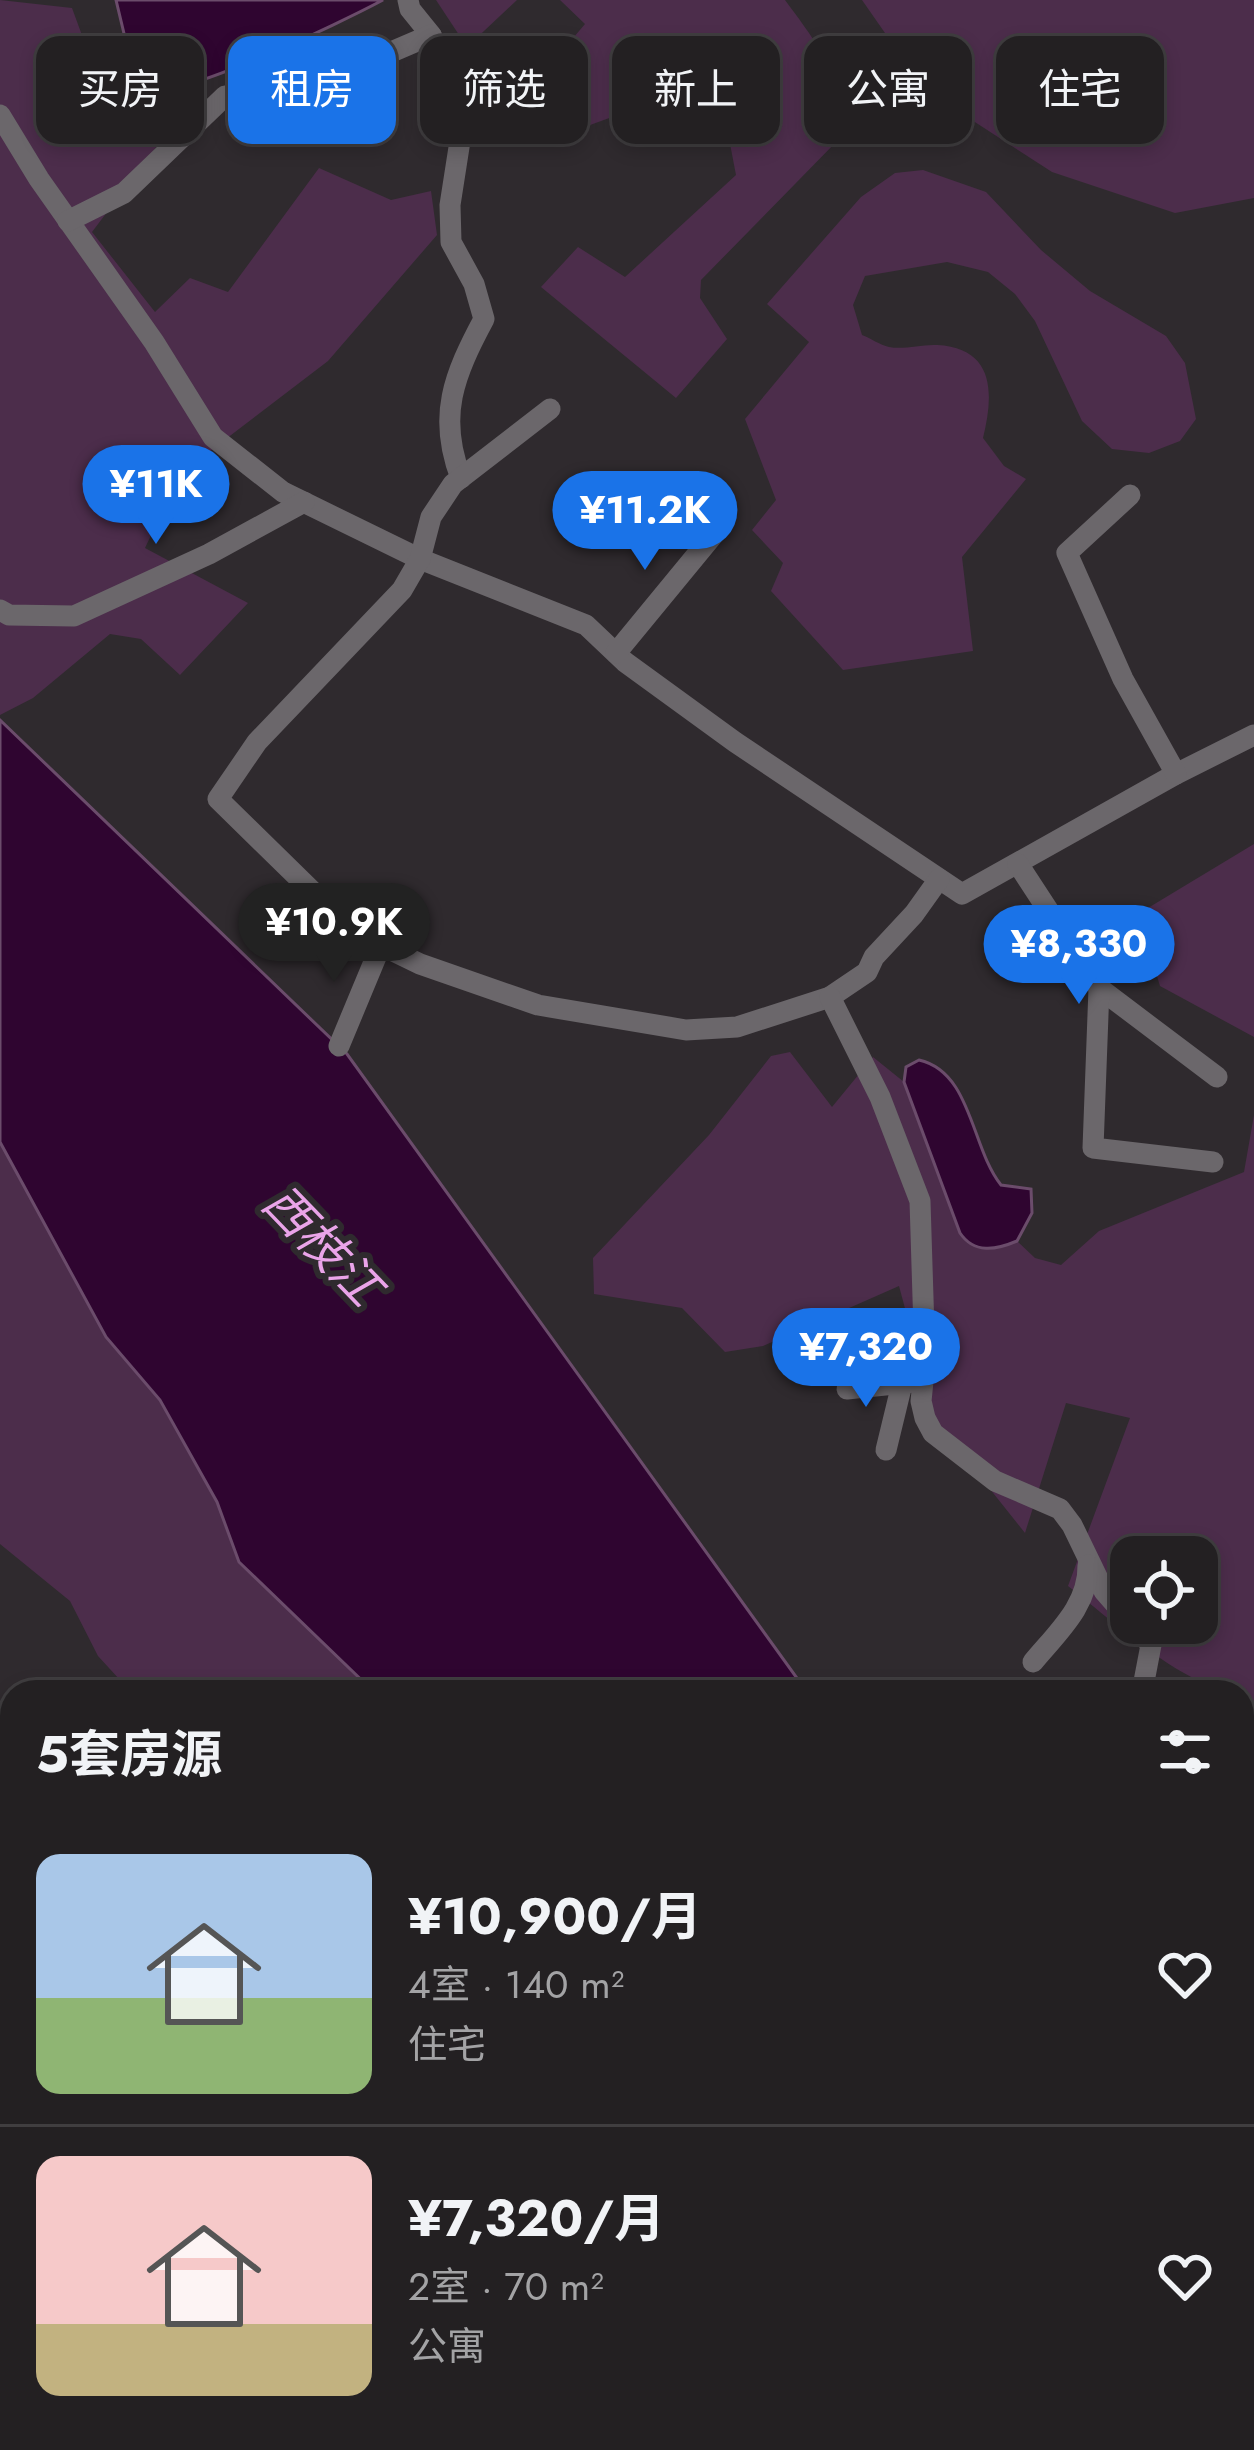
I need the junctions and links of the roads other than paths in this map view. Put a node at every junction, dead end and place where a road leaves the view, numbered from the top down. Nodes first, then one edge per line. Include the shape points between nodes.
1 (408, 0) edge
2 (431, 35) junction
3 (0, 115) edge
4 (68, 221) junction
5 (550, 410) dead end
6 (461, 478) junction
7 (1130, 495) dead end
8 (304, 502) junction
9 (718, 530) dead end
10 (420, 559) junction
11 (0, 610) edge
12 (616, 653) junction
13 (1254, 735) edge
14 (1176, 774) junction
15 (1018, 864) junction
16 (938, 879) junction
17 (381, 945) junction
18 (1099, 988) junction
19 (830, 997) junction
20 (339, 1046) dead end
21 (1217, 1077) dead end
22 (1213, 1162) dead end
23 (912, 1383) junction
24 (847, 1389) dead end
25 (886, 1450) dead end
26 (1088, 1564) junction
27 (1110, 1593) edge
28 (1150, 1644) edge
29 (1034, 1662) dead end
30 (1144, 1680) edge

1 - 2 street
2 - 4 street via 255,101 224,96 124,193
2 - 6 street via 459,99 462,128 452,242 484,319 458,367 449,407 449,446
3 - 4 street
4 - 8 street via 213,437
5 - 6 street
6 - 10 street via 431,517
7 - 14 street via 1067,553
8 - 10 street
8 - 11 street via 74,616
9 - 12 street
10 - 12 street via 586,625
10 - 17 street via 402,590 257,742 218,800
12 - 16 street
13 - 14 street
14 - 15 street
15 - 16 street via 962,894
15 - 18 street
16 - 19 street via 867,973
17 - 19 street via 538,1005 686,1030 737,1027
17 - 20 street
18 - 21 street
18 - 22 street via 1093,1148
19 - 23 street via 920,1201 924,1247
23 - 24 street
23 - 25 street
23 - 26 street via 933,1433 995,1481 1060,1509
26 - 27 street
26 - 29 street via 1081,1603
28 - 30 street

